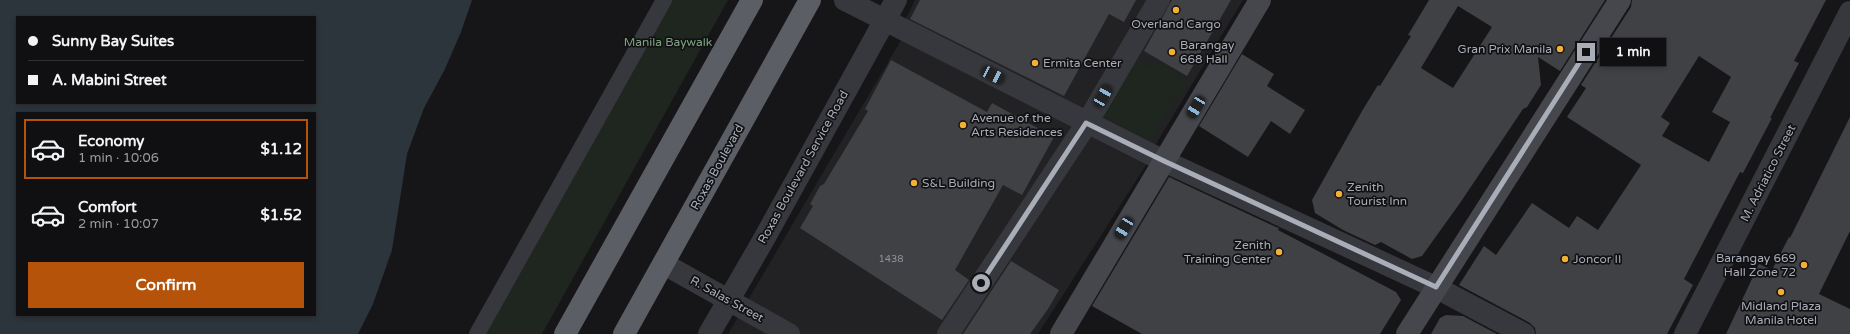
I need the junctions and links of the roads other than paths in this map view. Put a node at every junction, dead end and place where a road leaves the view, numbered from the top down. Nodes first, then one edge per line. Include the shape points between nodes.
1 (664, 0) edge
2 (752, 0) edge
3 (810, 0) edge
4 (845, 0) edge
5 (896, 0) edge
6 (1159, 0) edge
7 (1260, 0) edge
8 (1620, 0) edge
9 (1850, 12) edge
10 (885, 20) junction
11 (1086, 123) junction
12 (1164, 161) junction
13 (664, 264) junction
14 (1436, 287) junction
15 (729, 300) junction
16 (477, 334) edge
17 (565, 334) edge
18 (624, 334) edge
19 (709, 334) edge
20 (789, 334) edge
21 (948, 334) edge
22 (1061, 334) edge
23 (1407, 334) edge
24 (1524, 334) edge
25 (1685, 334) edge

1 - 16 street
2 - 17 highway
3 - 13 highway, Roxas Boulevard
4 - 10 street
5 - 10 street, Roxas Boulevard Service Road
6 - 11 street
7 - 12 main road
8 - 14 main road
9 - 25 street, M. Adriatico Street
10 - 11 street
10 - 15 street, Roxas Boulevard Service Road
11 - 12 street
11 - 21 street
12 - 14 street
12 - 22 main road
13 - 15 street, R. Salas Street
13 - 18 highway, Roxas Boulevard
14 - 23 main road
14 - 24 street
15 - 19 street, Roxas Boulevard Service Road
15 - 20 street, R. Salas Street

